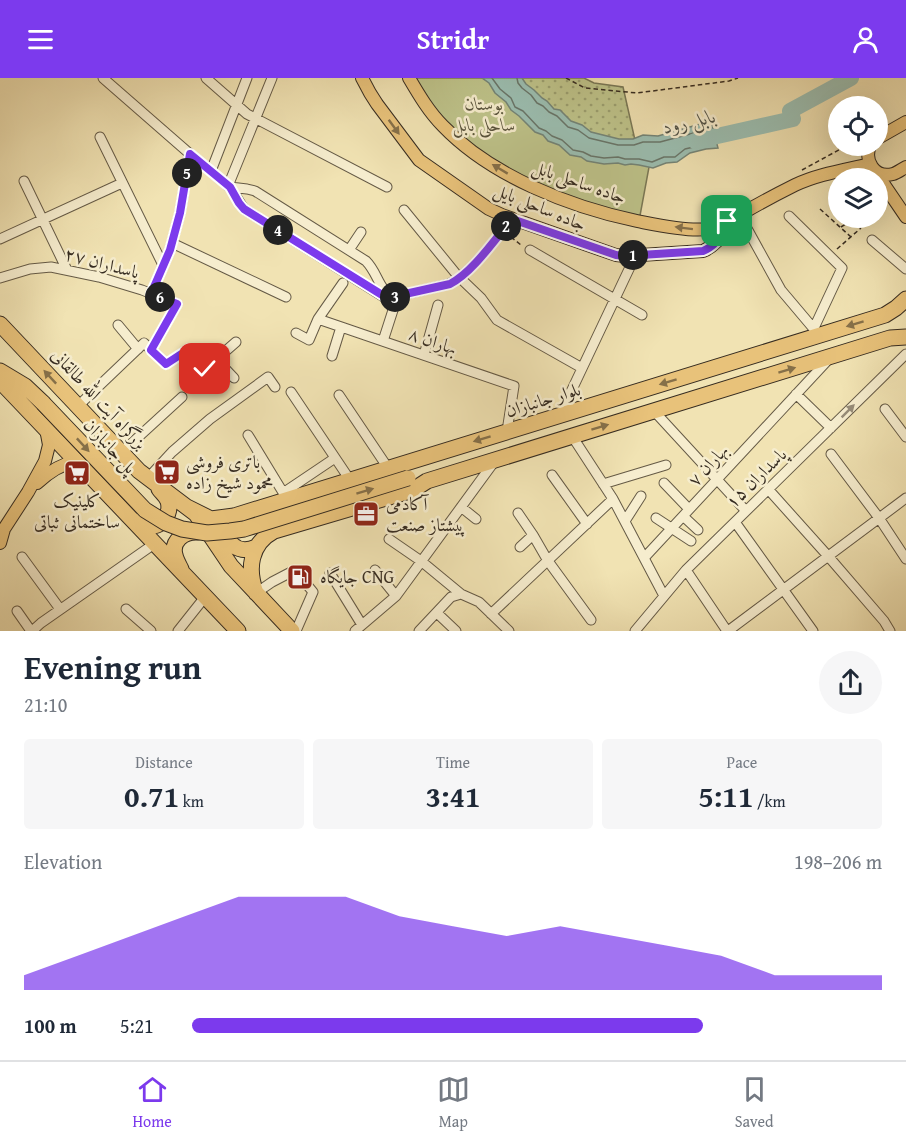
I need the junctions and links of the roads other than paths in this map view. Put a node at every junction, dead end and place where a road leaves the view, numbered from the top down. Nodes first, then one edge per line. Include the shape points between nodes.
1 (103, 78) edge
2 (206, 78) edge
3 (247, 78) edge
4 (272, 78) edge
5 (359, 78) edge
6 (409, 78) edge
7 (906, 122) edge
8 (888, 132) edge
9 (100, 137) dead end
10 (190, 154) junction
11 (868, 156) edge
12 (870, 164) junction
13 (906, 167) edge
14 (211, 171) junction
15 (24, 181) dead end
16 (122, 183) junction
17 (229, 187) junction
18 (387, 187) dead end
19 (404, 210) dead end
20 (904, 211) edge
21 (739, 214) junction
22 (789, 216) dead end
23 (512, 219) junction
24 (43, 220) junction
25 (361, 232) dead end
26 (0, 239) edge
27 (872, 240) dead end
28 (172, 243) junction
29 (349, 250) junction
30 (530, 250) road end
31 (687, 253) joint
32 (163, 265) junction
33 (630, 267) dead end
34 (906, 269) edge
35 (67, 270) junction
36 (459, 276) junction
37 (0, 278) edge
38 (343, 283) dead end
39 (380, 290) junction
40 (151, 294) junction
41 (286, 297) dead end
42 (615, 299) junction
43 (906, 299) edge
44 (394, 302) junction
45 (438, 305) dead end
46 (906, 313) edge
47 (642, 315) dead end
48 (885, 315) junction
49 (318, 319) junction
50 (0, 324) edge
51 (118, 325) dead end
52 (341, 327) junction
53 (817, 331) junction
54 (296, 333) dead end
55 (906, 335) edge
56 (383, 341) junction
57 (236, 342) dead end
58 (138, 349) junction
59 (151, 350) junction
60 (906, 354) edge
61 (424, 355) junction
62 (332, 356) dead end
63 (831, 356) junction
64 (216, 359) junction
65 (582, 368) junction
66 (0, 371) edge
67 (234, 378) dead end
68 (0, 381) edge
69 (275, 387) dead end
70 (291, 392) dead end
71 (796, 394) junction
72 (339, 395) dead end
73 (182, 397) dead end
74 (78, 406) junction
75 (885, 409) dead end
76 (654, 411) junction
77 (560, 415) junction
78 (831, 428) junction
79 (46, 429) junction
80 (507, 431) junction
81 (248, 435) dead end
82 (572, 436) junction
83 (906, 437) edge
84 (122, 452) junction
85 (831, 454) dead end
86 (335, 458) junction
87 (496, 459) junction
88 (76, 460) junction
89 (666, 465) dead end
90 (388, 468) junction
91 (144, 474) junction
92 (552, 475) dead end
93 (408, 478) joint
94 (350, 480) junction
95 (716, 480) junction
96 (426, 481) junction
97 (664, 483) dead end
98 (603, 484) junction
99 (768, 489) junction
100 (28, 492) junction
101 (285, 496) junction
102 (641, 496) dead end
103 (906, 498) edge
104 (613, 499) junction
105 (187, 507) junction
106 (460, 507) junction
107 (746, 511) junction
108 (686, 512) junction
109 (518, 513) dead end
110 (234, 516) junction
111 (656, 518) dead end
112 (879, 518) junction
113 (476, 519) dead end
114 (133, 520) junction
115 (625, 521) junction
116 (735, 522) junction
117 (587, 524) junction
118 (671, 528) junction
119 (698, 530) dead end
120 (533, 536) junction
121 (389, 539) dead end
122 (691, 541) dead end
123 (0, 543) edge
124 (154, 543) junction
125 (256, 547) junction
126 (520, 547) dead end
127 (828, 556) junction
128 (22, 557) dead end
129 (644, 558) junction
130 (906, 559) edge
131 (421, 561) junction
132 (548, 561) junction
133 (231, 566) junction
134 (375, 570) dead end
135 (686, 570) junction
136 (182, 572) junction
137 (330, 573) dead end
138 (783, 590) junction
139 (256, 593) junction
140 (461, 594) junction
141 (396, 596) junction
142 (664, 596) junction
143 (207, 598) junction
144 (60, 609) junction
145 (126, 609) dead end
146 (17, 611) dead end
147 (437, 613) junction
148 (491, 614) junction
149 (591, 620) dead end
150 (358, 628) edge
151 (31, 631) edge
152 (151, 631) edge
153 (178, 631) edge
154 (238, 631) edge
155 (294, 631) edge
156 (419, 631) edge
157 (456, 631) edge
158 (509, 631) edge
159 (635, 631) edge
160 (728, 631) edge
161 (813, 631) edge
162 (890, 631) edge

1 - 10 street
2 - 18 street via 247,114
3 - 14 street
4 - 17 street
5 -> 23 main road, جاده ساحلی بایل via 419,160 489,209
21 -> 6 main road, جاده ساحلی بابل via 708,229 693,229 627,219 546,193 491,165 453,136 433,115
7 - 8 main road
9 - 16 street
10 - 14 street
10 - 28 street
11 - 12 main road
12 - 13 main road via 887,175
12 - 20 main road
12 - 21 main road, جاده ساحلی بابل via 797,184
14 - 17 street
15 - 24 street
16 - 24 street
16 - 32 street
17 - 29 street via 255,191
17 - 39 street via 244,209
19 - 36 street
21 - 31 main road, جاده ساحلی بابل via 713,246
21 - 53 street via 782,290
22 - 53 street via 842,268
23 - 31 main road, جاده ساحلی بایل via 616,255
23 - 36 street
24 - 26 street
24 - 35 street
25 - 29 street
27 - 34 street
28 - 32 street
28 - 41 street
29 - 39 street via 369,264
30 - 42 street
32 - 40 street
33 - 42 street
35 - 37 street, پاسداران ۲۷ via 30,269
35 - 40 street, پاسداران ۲۷
36 - 44 street via 450,284
36 - 65 street via 497,320
38 - 49 street
39 - 44 street
40 - 59 street, پاسداران ۲۷ via 177,304
42 - 47 street
42 - 65 street
43 - 48 highway, بلوار جانبازان
44 - 56 street
45 - 61 street
46 - 48 highway
48 -> 53 highway, بلوار جانبازان
49 - 52 street, بهاران ۸
49 - 54 street via 309,340
74 -> 50 highway, بزرگراه آیت الله طالقانی
51 - 58 street
52 - 56 street, بهاران ۸
52 - 62 street
53 -> 77 highway, بلوار جانبازان
55 - 63 highway
56 - 61 street, بهاران ۸
57 - 64 street
58 - 59 street via 144,343
58 - 74 street
59 - 64 street via 166,364 189,349 205,369
78 -> 60 street, پاسداران ۱۵
61 - 80 street, بهاران ۸ via 514,386
63 - 71 street, بهاران ۷
76 -> 63 highway
64 - 67 street
65 - 77 street
66 -> 93 highway, پل جانبازان, bridge via 26,386 145,510 166,523 190,530 212,533 244,529
68 - 79 highway
69 - 91 street via 268,377
70 - 86 street
71 - 78 street
71 - 95 street, بهاران ۷
72 - 90 street
73 - 84 street
74 - 84 highway, بزرگراه آیت الله طالقانی
75 - 83 street
82 -> 76 highway
76 - 95 street
77 - 80 highway, بلوار جانبازان
78 - 99 street, پاسداران ۱۵
79 - 88 highway
79 - 100 main road via 50,445
80 -> 90 highway, بلوار جانبازان
81 - 101 street
82 - 87 highway
82 - 98 street
84 - 91 highway, بزرگراه آیت الله طالقانی
85 - 112 street
86 - 94 street
86 - 101 street
87 - 96 highway
87 - 106 street
88 - 100 main road via 48,473
88 - 114 highway
89 - 98 street
90 - 94 highway, بلوار جانبازان
91 - 105 highway, بزرگراه آیت الله طالقانی
91 - 114 highway via 166,497 168,511 161,523 153,526
92 - 117 street
93 - 96 main road
94 - 101 highway, بلوار جانبازان
95 - 107 street
95 - 108 street, بهاران ۷
96 - 125 highway via 413,490 274,531
97 - 108 street
98 - 104 street
99 - 107 street, پاسداران ۱۵
99 - 127 street
100 - 123 main road via 4,529
101 - 110 highway, بلوار جانبازان
102 - 115 street
103 - 112 street
104 - 115 street
104 - 117 street
105 - 110 highway, بلوار جانبازان via 211,519
105 - 133 highway, بزرگراه آیت الله طالقانی via 196,514
106 - 113 street
106 - 131 street
107 - 116 street, پاسداران ۱۵
108 - 118 street, بهاران ۷
108 - 119 street
109 - 120 street
110 - 125 highway via 227,527 229,541 240,549
111 - 118 street
112 - 127 street
112 - 130 street
114 - 124 highway
115 - 129 street
116 - 135 street, پاسداران ۱۵
116 - 138 street
117 - 132 street
118 - 122 street
118 - 129 street, بهاران ۷
120 - 126 street
120 - 132 street
121 - 131 street
124 - 136 highway
124 - 144 street
125 - 139 highway via 251,565
127 - 138 street
127 - 162 street
128 - 144 street
129 - 142 street
131 - 140 street
131 - 141 street
132 - 148 street
132 - 149 street
133 - 136 highway via 207,537 193,532 182,536 175,545 175,557
133 - 139 highway, بزرگراه آیت الله طالقانی
134 - 141 street
135 - 142 street, پاسداران ۱۵
135 - 160 street
136 - 143 highway
137 - 150 street
138 - 160 street
138 - 161 street
139 - 155 highway, بزرگراه آیت الله طالقانی
139 - 155 street via 295,570 313,592
140 - 147 street via 451,597
140 - 148 street via 479,602
141 - 150 street
142 - 159 street, پاسداران ۱۵
143 - 153 street
143 - 154 highway
144 - 151 street
145 - 152 street
146 - 151 street
147 - 156 street
147 - 157 street
148 - 158 street

